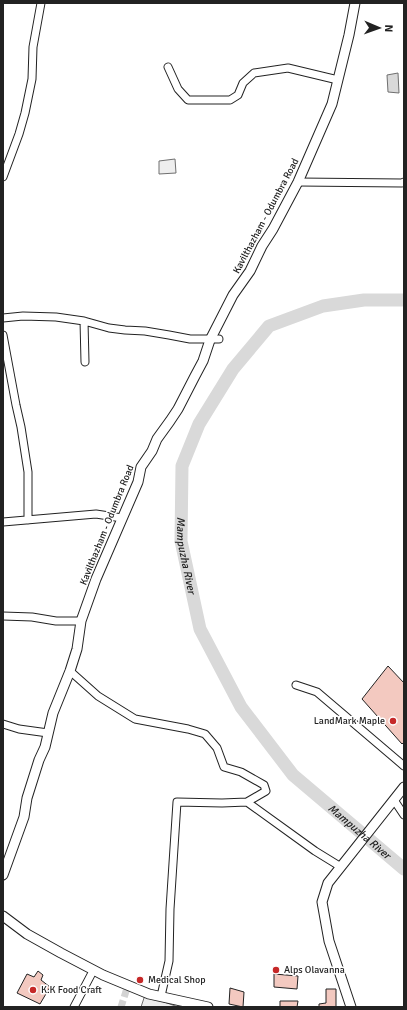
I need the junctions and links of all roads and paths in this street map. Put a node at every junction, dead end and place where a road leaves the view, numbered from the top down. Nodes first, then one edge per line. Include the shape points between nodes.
1 (41, 3) edge
2 (355, 3) edge
3 (168, 67) dead end
4 (338, 80) junction
5 (5, 164) edge
6 (3, 178) edge
7 (298, 182) junction
8 (404, 182) edge
9 (3, 318) edge
10 (84, 321) junction
11 (3, 335) edge
12 (215, 339) junction
13 (85, 362) dead end
14 (122, 518) junction
15 (28, 520) junction
16 (3, 522) edge
17 (3, 616) edge
18 (81, 621) junction
19 (70, 671) junction
20 (296, 685) dead end
21 (3, 724) edge
22 (48, 733) junction
23 (404, 766) edge
24 (404, 787) edge
25 (394, 800) junction
26 (246, 802) junction
27 (404, 815) edge
28 (341, 867) junction
29 (3, 875) edge
30 (3, 916) edge
31 (93, 971) junction
32 (161, 996) junction
33 (74, 1007) edge
34 (208, 1007) edge
35 (351, 1007) edge

1 - 5 street via 33,47 32,79 19,134
2 - 4 main road, Kavilthazham - Odumbra Road
3 - 4 street via 178,89 188,100 230,100 238,95 243,83 254,73 288,68
4 - 7 main road, Kavilthazham - Odumbra Road via 332,104
5 - 6 street
7 - 8 street
7 - 12 main road, Kavilthazham - Odumbra Road via 250,271 233,295
9 - 10 street via 39,316
10 - 12 street via 109,328 190,339
10 - 13 street
11 - 15 street via 28,472
12 - 14 main road, Kavilthazham - Odumbra Road via 178,409 141,467 138,482
14 - 15 street via 96,514
14 - 18 main road, Kavilthazham - Odumbra Road
15 - 16 street
17 - 18 street
18 - 19 main road, Kavilthazham - Odumbra Road via 77,650
19 - 22 main road, Kavilthazham - Odumbra Road
19 - 26 street via 98,696 135,719 205,734 217,748 224,767 241,772 264,785 266,791
20 - 23 street via 317,692
21 - 22 street
22 - 29 main road, Kavilthazham - Odumbra Road via 24,817
24 - 25 main road
25 - 27 street
25 - 28 main road
26 - 28 street
26 - 32 street via 177,802 169,961
28 - 35 main road via 328,883 322,902 329,941
30 - 31 main road via 27,934
31 - 32 main road via 149,994
31 - 33 street
32 - 34 main road

